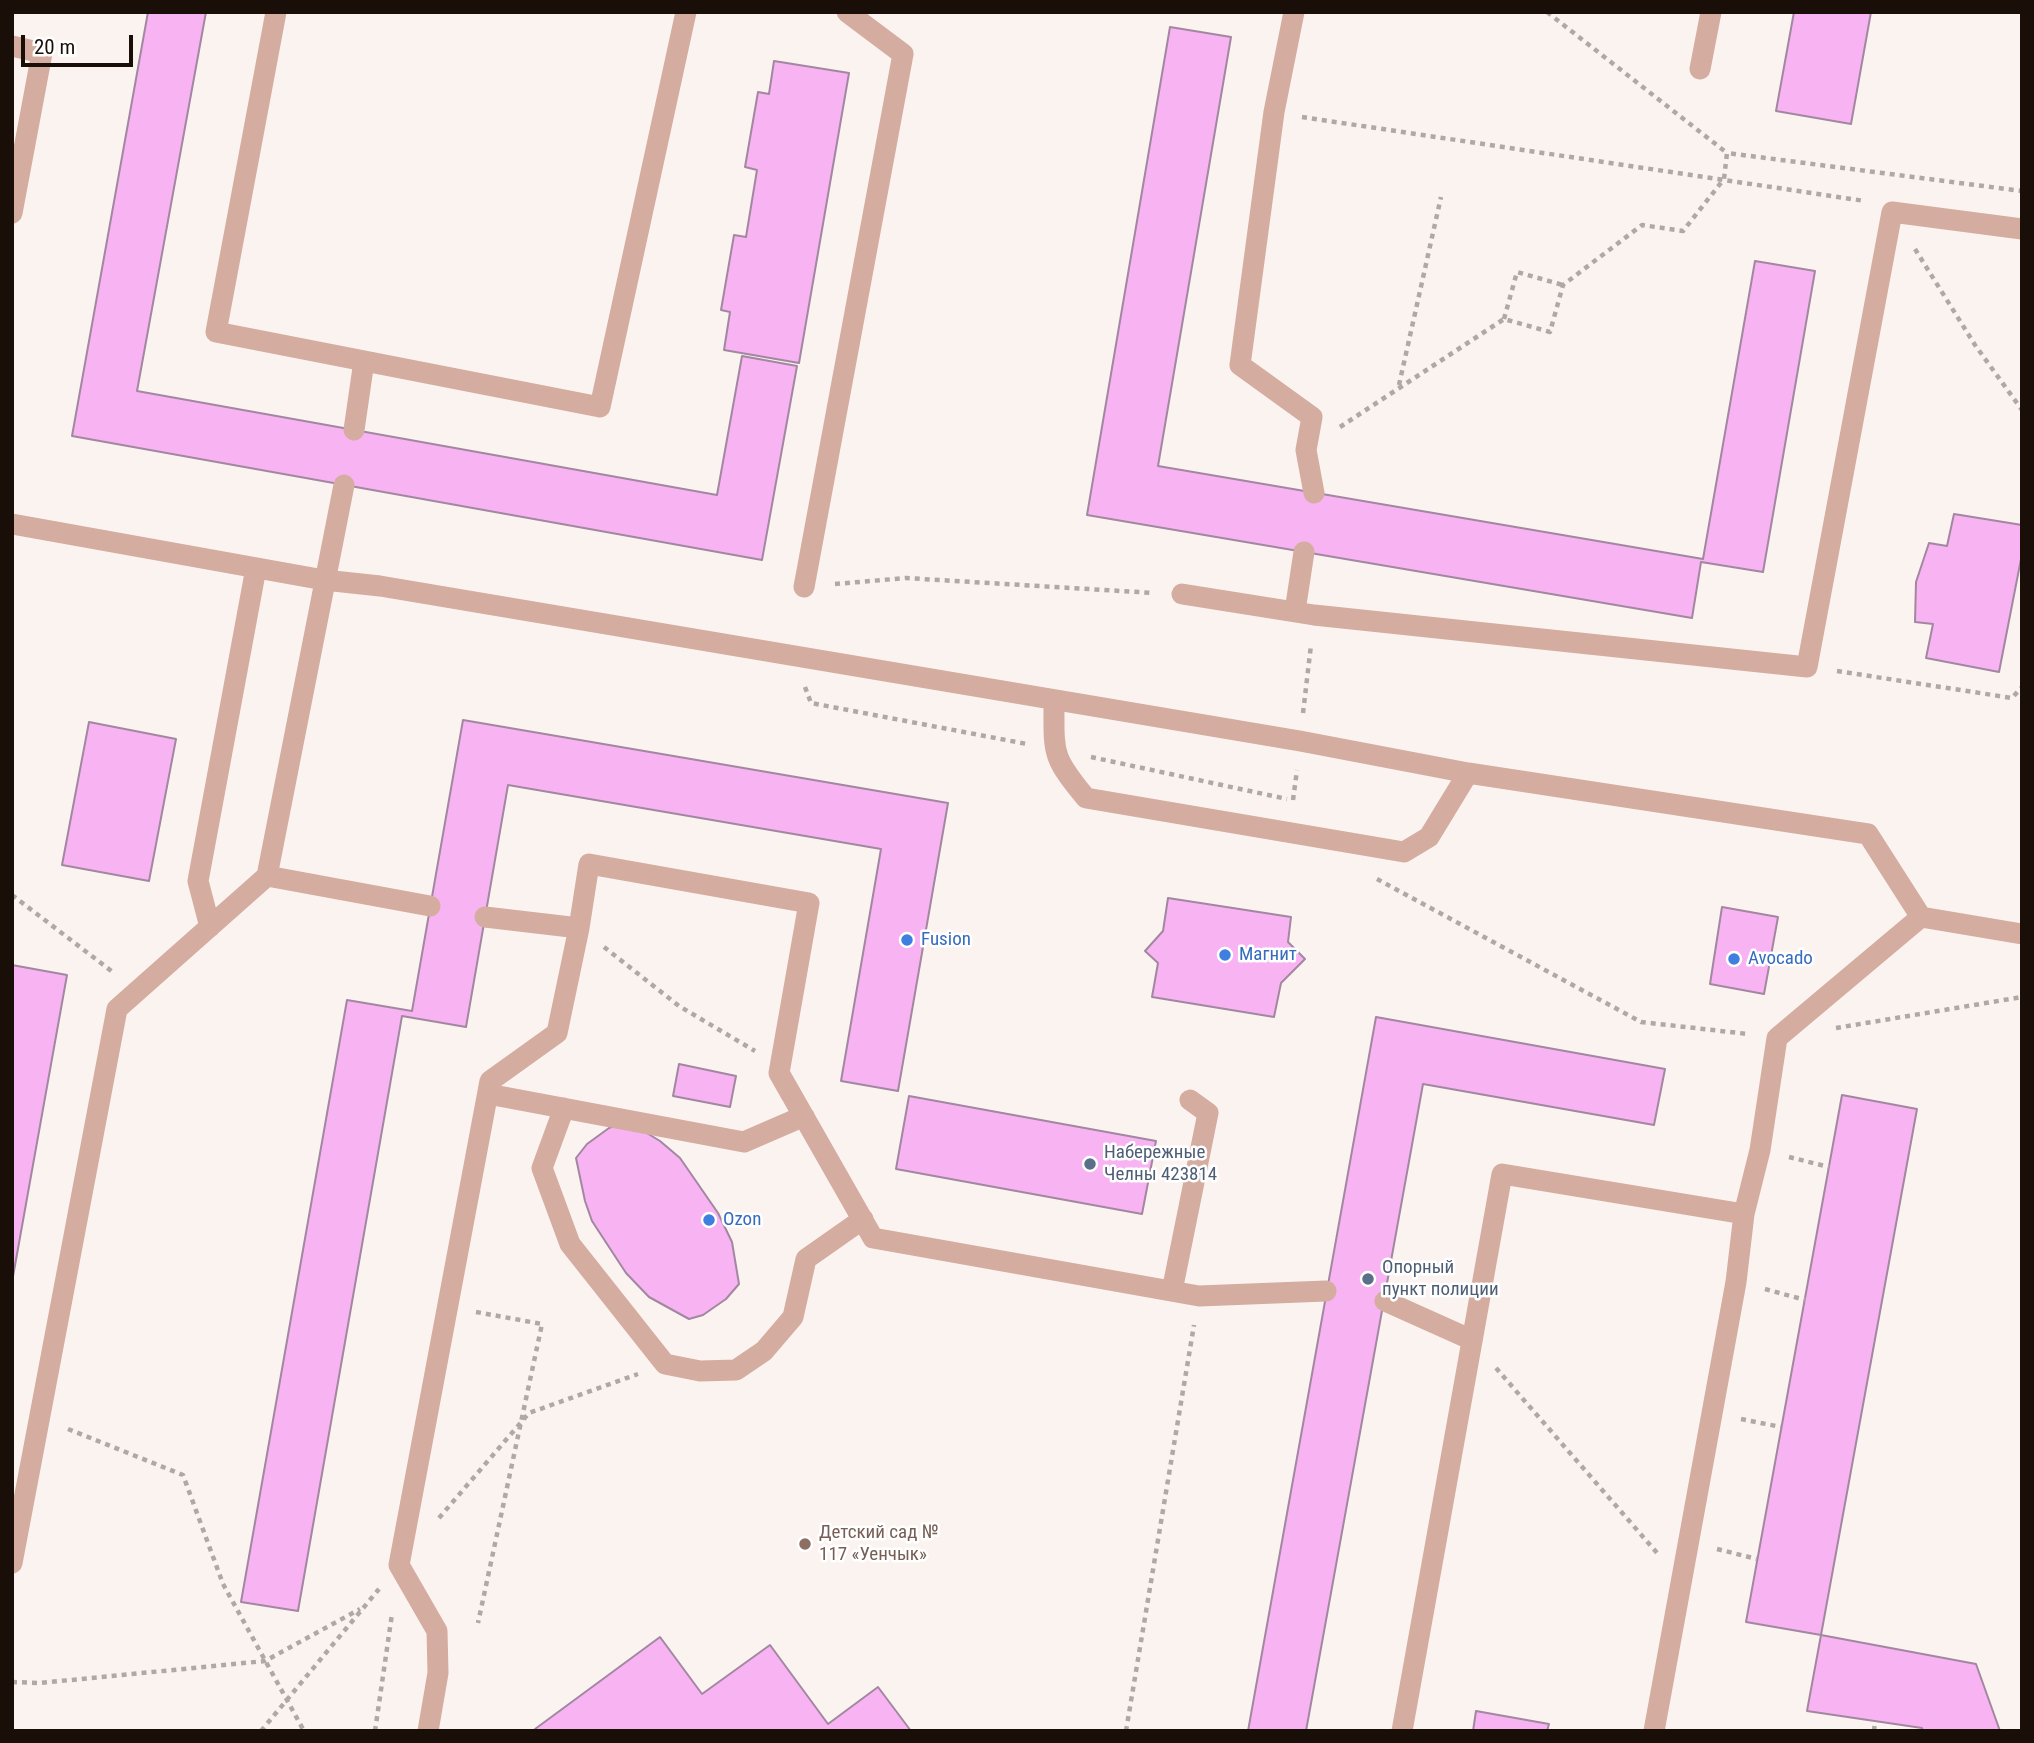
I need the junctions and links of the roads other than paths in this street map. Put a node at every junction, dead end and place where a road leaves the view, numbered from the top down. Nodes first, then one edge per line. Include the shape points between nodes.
1 (276, 12) edge
2 (686, 12) edge
3 (847, 12) edge
4 (1294, 12) edge
5 (1712, 12) edge
6 (12, 46) edge
7 (1700, 69) dead end
8 (12, 213) edge
9 (2022, 229) edge
10 (364, 361) junction
11 (354, 429) dead end
12 (344, 485) dead end
13 (1314, 493) dead end
14 (12, 524) edge
15 (1304, 552) dead end
16 (256, 568) junction
17 (324, 580) junction
18 (804, 587) road end
19 (1182, 594) road end
20 (1304, 613) junction
21 (1054, 701) junction
22 (1468, 774) junction
23 (267, 876) junction
24 (430, 906) dead end
25 (1921, 916) junction
26 (485, 917) dead end
27 (210, 927) junction
28 (579, 928) junction
29 (2022, 934) edge
30 (488, 1094) junction
31 (1190, 1100) dead end
32 (564, 1108) junction
33 (804, 1116) junction
34 (1744, 1214) junction
35 (863, 1219) junction
36 (1172, 1291) junction
37 (1326, 1291) dead end
38 (1385, 1301) dead end
39 (1472, 1340) junction
40 (12, 1563) edge
41 (428, 1731) edge
42 (1402, 1731) edge
43 (1654, 1731) edge

1 - 10 lane via 216,332
2 - 10 lane via 600,407
3 - 18 lane via 903,54
4 - 13 lane via 1274,112 1240,365 1312,417 1306,450
5 - 7 lane
6 - 8 lane via 42,53
9 - 20 lane via 1892,212 1807,667
10 - 11 lane
12 - 17 lane
14 - 16 lane
15 - 20 lane
16 - 17 lane
16 - 27 lane via 198,881
17 - 21 lane
17 - 23 lane
19 - 20 lane
21 - 22 lane
21 - 22 lane via 1054,750 1062,770 1086,798 1404,852 1429,837
22 - 25 lane via 1868,834
23 - 24 lane
23 - 27 lane
25 - 29 lane
25 - 34 lane via 1777,1038 1760,1150
26 - 28 lane
27 - 40 lane via 117,1009
28 - 30 lane via 557,1033 490,1081
28 - 33 lane via 589,864 809,903 779,1073
30 - 32 lane
30 - 41 lane via 399,1564 437,1631 438,1673
31 - 36 lane via 1208,1113
32 - 33 lane via 744,1142
32 - 35 lane via 542,1168 570,1244 665,1364 736,1370 764,1351 793,1317 806,1259
33 - 35 lane
34 - 39 lane via 1502,1174
34 - 43 lane via 1736,1282
35 - 36 lane via 873,1238
36 - 37 lane via 1199,1296
38 - 39 lane
39 - 42 lane

